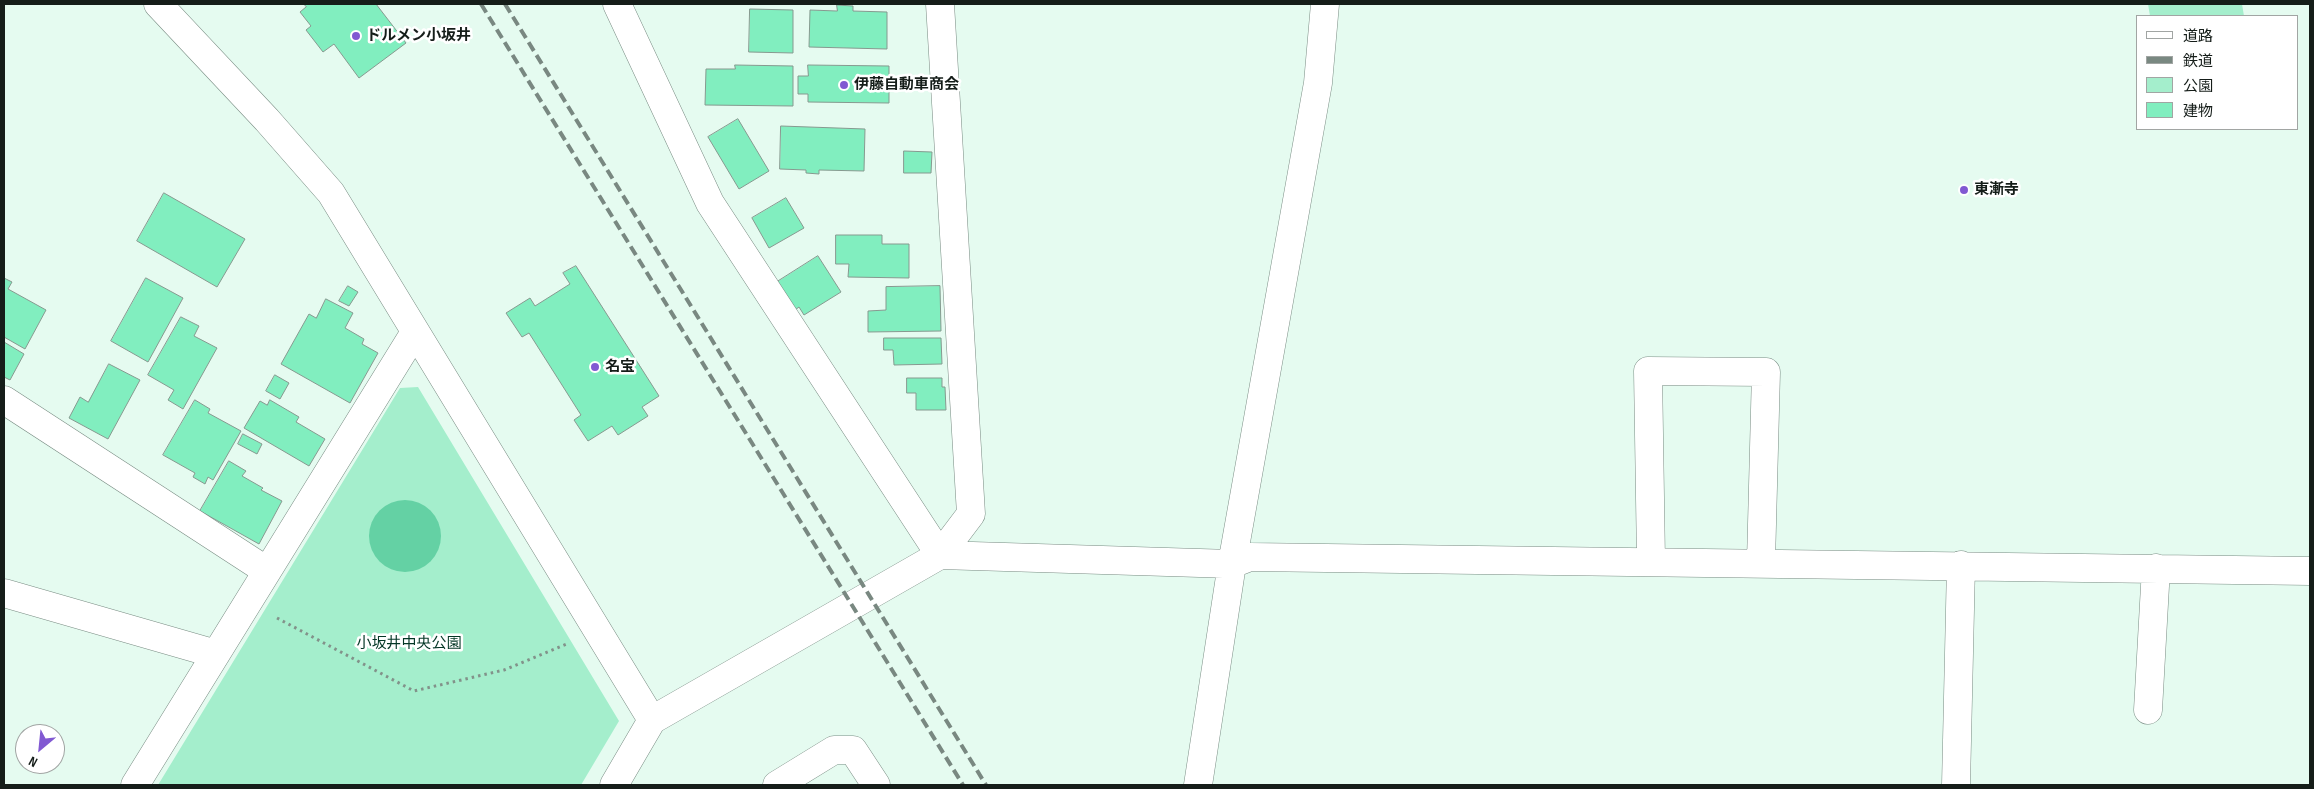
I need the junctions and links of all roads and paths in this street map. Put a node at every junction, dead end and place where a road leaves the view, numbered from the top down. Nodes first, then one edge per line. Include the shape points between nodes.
1 (158, 4) edge
2 (617, 4) edge
3 (940, 4) edge
4 (1325, 4) edge
5 (415, 332) junction
6 (4, 400) edge
7 (940, 555) junction
8 (1651, 561) junction
9 (1761, 562) junction
10 (1232, 564) junction
11 (1961, 565) junction
12 (2156, 568) junction
13 (267, 571) junction
14 (2310, 571) edge
15 (4, 593) edge
16 (248, 602) junction
17 (594, 625) junction
18 (216, 654) junction
19 (2148, 710) dead end
20 (652, 720) junction
21 (135, 785) edge
22 (614, 785) edge
23 (777, 785) edge
24 (876, 785) edge
25 (1198, 785) edge
26 (1956, 785) edge

1 - 5 street via 331,193
2 - 7 street via 710,203
3 - 7 street via 971,514
4 - 10 street via 1318,83
5 - 13 street
5 - 17 street
6 - 13 street
7 - 10 street
7 - 20 street
8 - 9 street
8 - 9 street via 1648,371 1766,372
8 - 10 street via 1250,556
9 - 11 street
10 - 25 street
11 - 12 street
11 - 26 street
12 - 14 street
12 - 19 street
13 - 16 street
15 - 18 street
16 - 17 path via 414,691 504,670 567,644
16 - 18 street
17 - 20 street
18 - 21 street
20 - 22 street
23 - 24 street via 834,750 853,750

